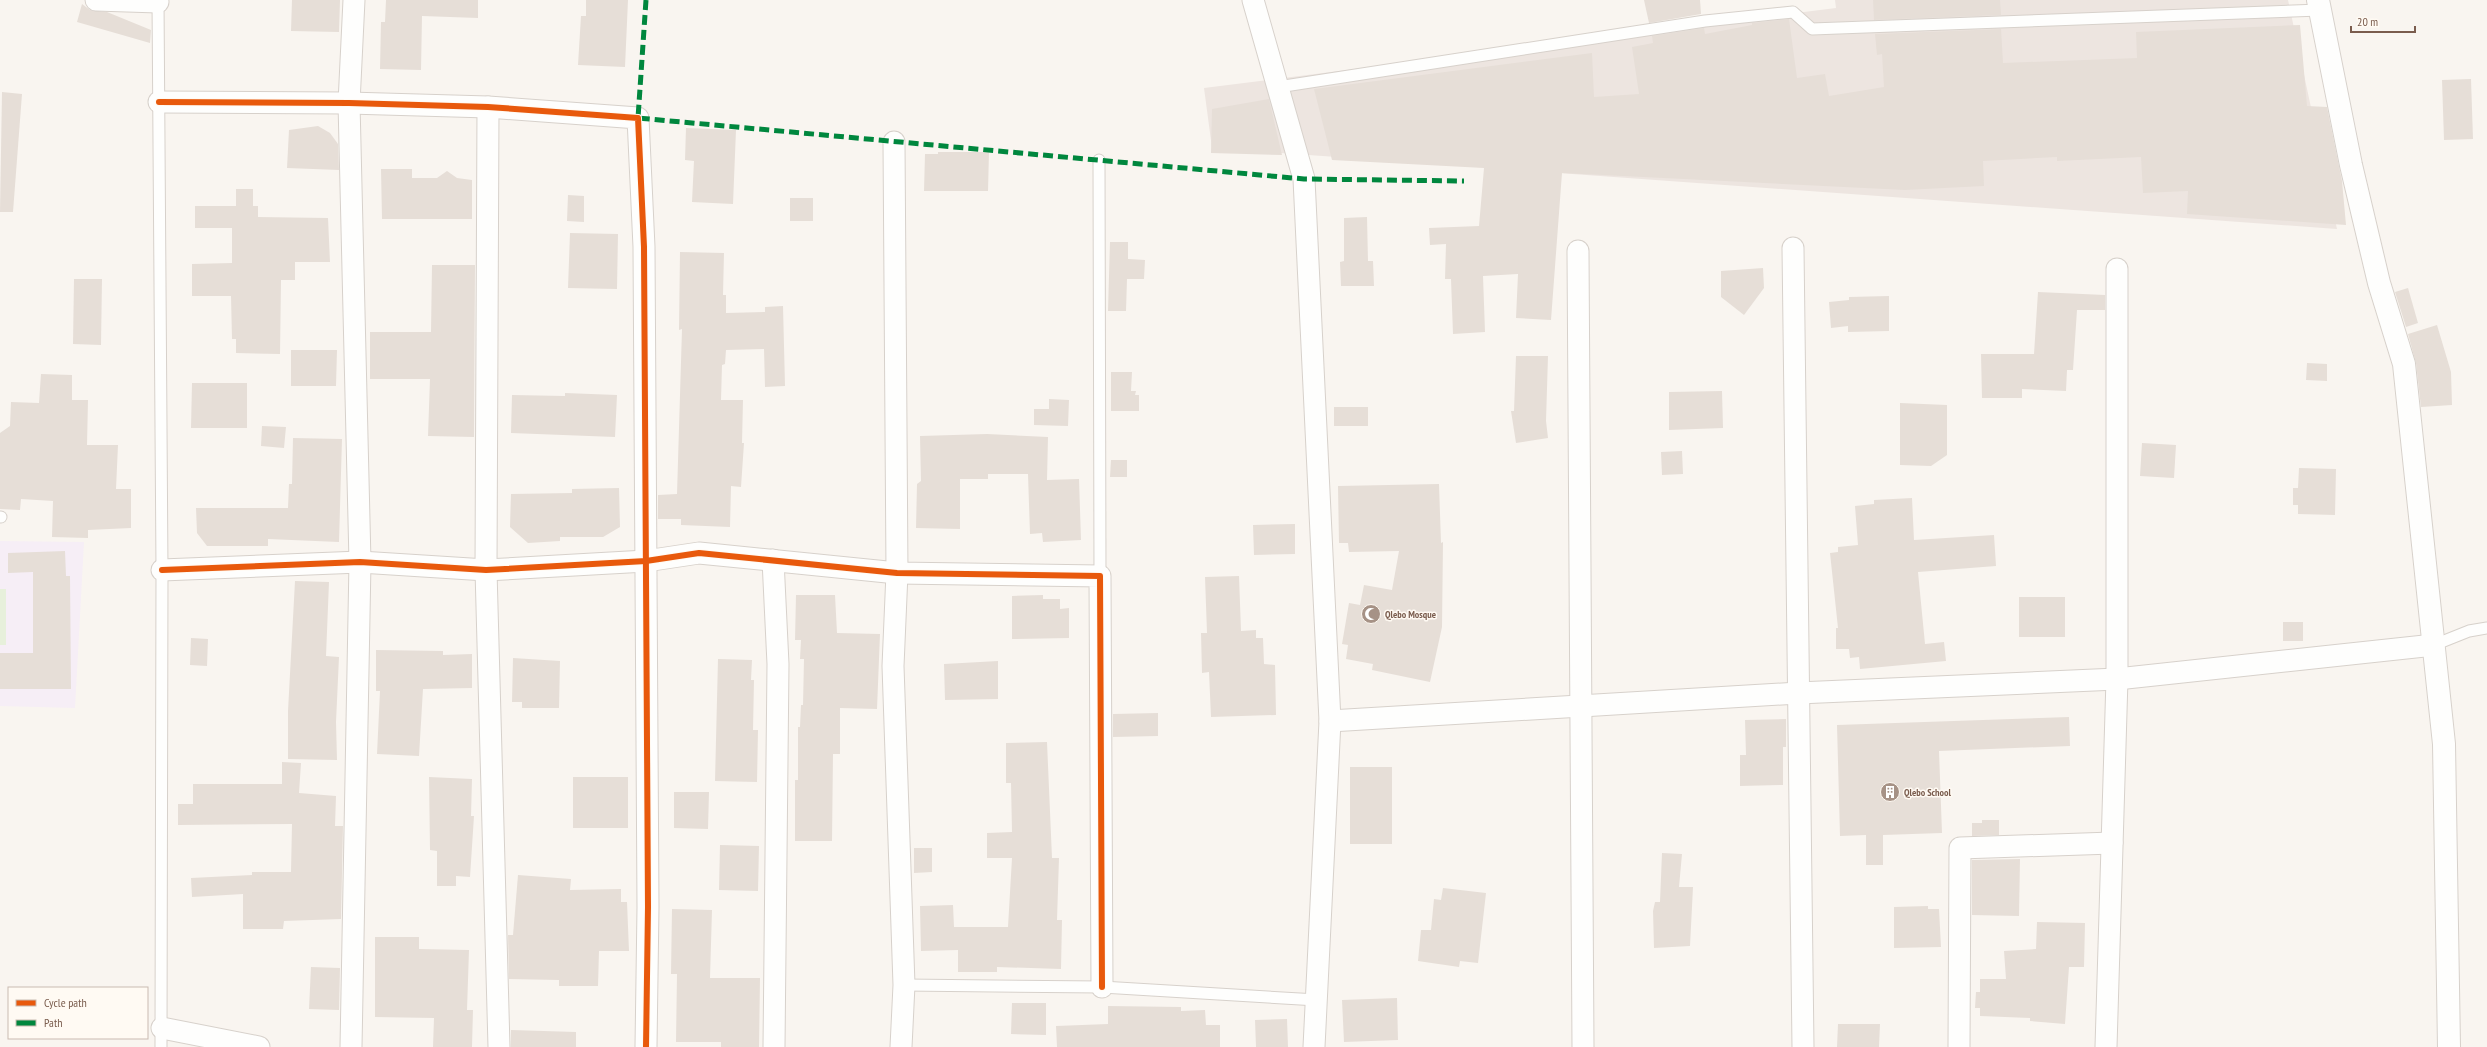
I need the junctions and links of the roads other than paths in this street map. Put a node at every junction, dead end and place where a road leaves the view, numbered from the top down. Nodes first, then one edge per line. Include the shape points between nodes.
1 (96, 0) edge
2 (354, 0) edge
3 (1253, 0) edge
4 (158, 1) edge
5 (2320, 5) edge
6 (1278, 87) junction
7 (159, 102) junction
8 (349, 103) junction
9 (488, 107) junction
10 (894, 142) dead end
11 (1099, 160) dead end
12 (1793, 248) dead end
13 (1578, 251) dead end
14 (2117, 269) dead end
15 (773, 560) junction
16 (646, 561) junction
17 (360, 562) junction
18 (162, 570) junction
19 (486, 570) junction
20 (897, 573) junction
21 (1100, 576) junction
22 (2487, 628) edge
23 (2434, 645) junction
24 (2117, 679) junction
25 (1798, 693) junction
26 (1581, 706) junction
27 (1330, 720) junction
28 (2112, 843) junction
29 (904, 985) junction
30 (1102, 987) junction
31 (1317, 1000) junction
32 (161, 1037) edge
33 (259, 1047) edge
34 (352, 1047) edge
35 (499, 1047) edge
36 (646, 1047) edge
37 (774, 1047) edge
38 (901, 1047) edge
39 (1314, 1047) edge
40 (1582, 1047) edge
41 (1803, 1047) edge
42 (1959, 1047) edge
43 (2106, 1047) edge
44 (2449, 1047) edge

1 - 4 street
2 - 8 street
3 - 6 street
4 - 7 lane
5 - 6 lane via 1812,29 1793,12 1705,21
5 - 23 street via 2351,165 2377,276 2404,364
6 - 27 street via 1304,179
7 - 8 street
7 - 18 lane
8 - 9 street
8 - 17 street
9 - 16 street via 638,118 644,247
9 - 19 street
10 - 20 street
11 - 21 lane
12 - 25 street
13 - 26 street
14 - 24 street
15 - 16 street via 699,553
15 - 20 street
15 - 37 street via 778,664
16 - 19 street
16 - 36 street
17 - 18 street
17 - 19 street
17 - 34 street
18 - 32 lane
19 - 35 street
20 - 21 street
20 - 29 street via 893,666
21 - 30 street
22 - 23 lane via 2469,631
23 - 24 street
23 - 44 street via 2444,744
24 - 25 street
24 - 28 street
25 - 26 street
25 - 41 street
26 - 27 street
26 - 40 street
27 - 31 street
28 - 42 street via 1960,848
28 - 43 street
29 - 30 lane
29 - 38 street
30 - 31 lane
31 - 39 street
32 - 33 street

